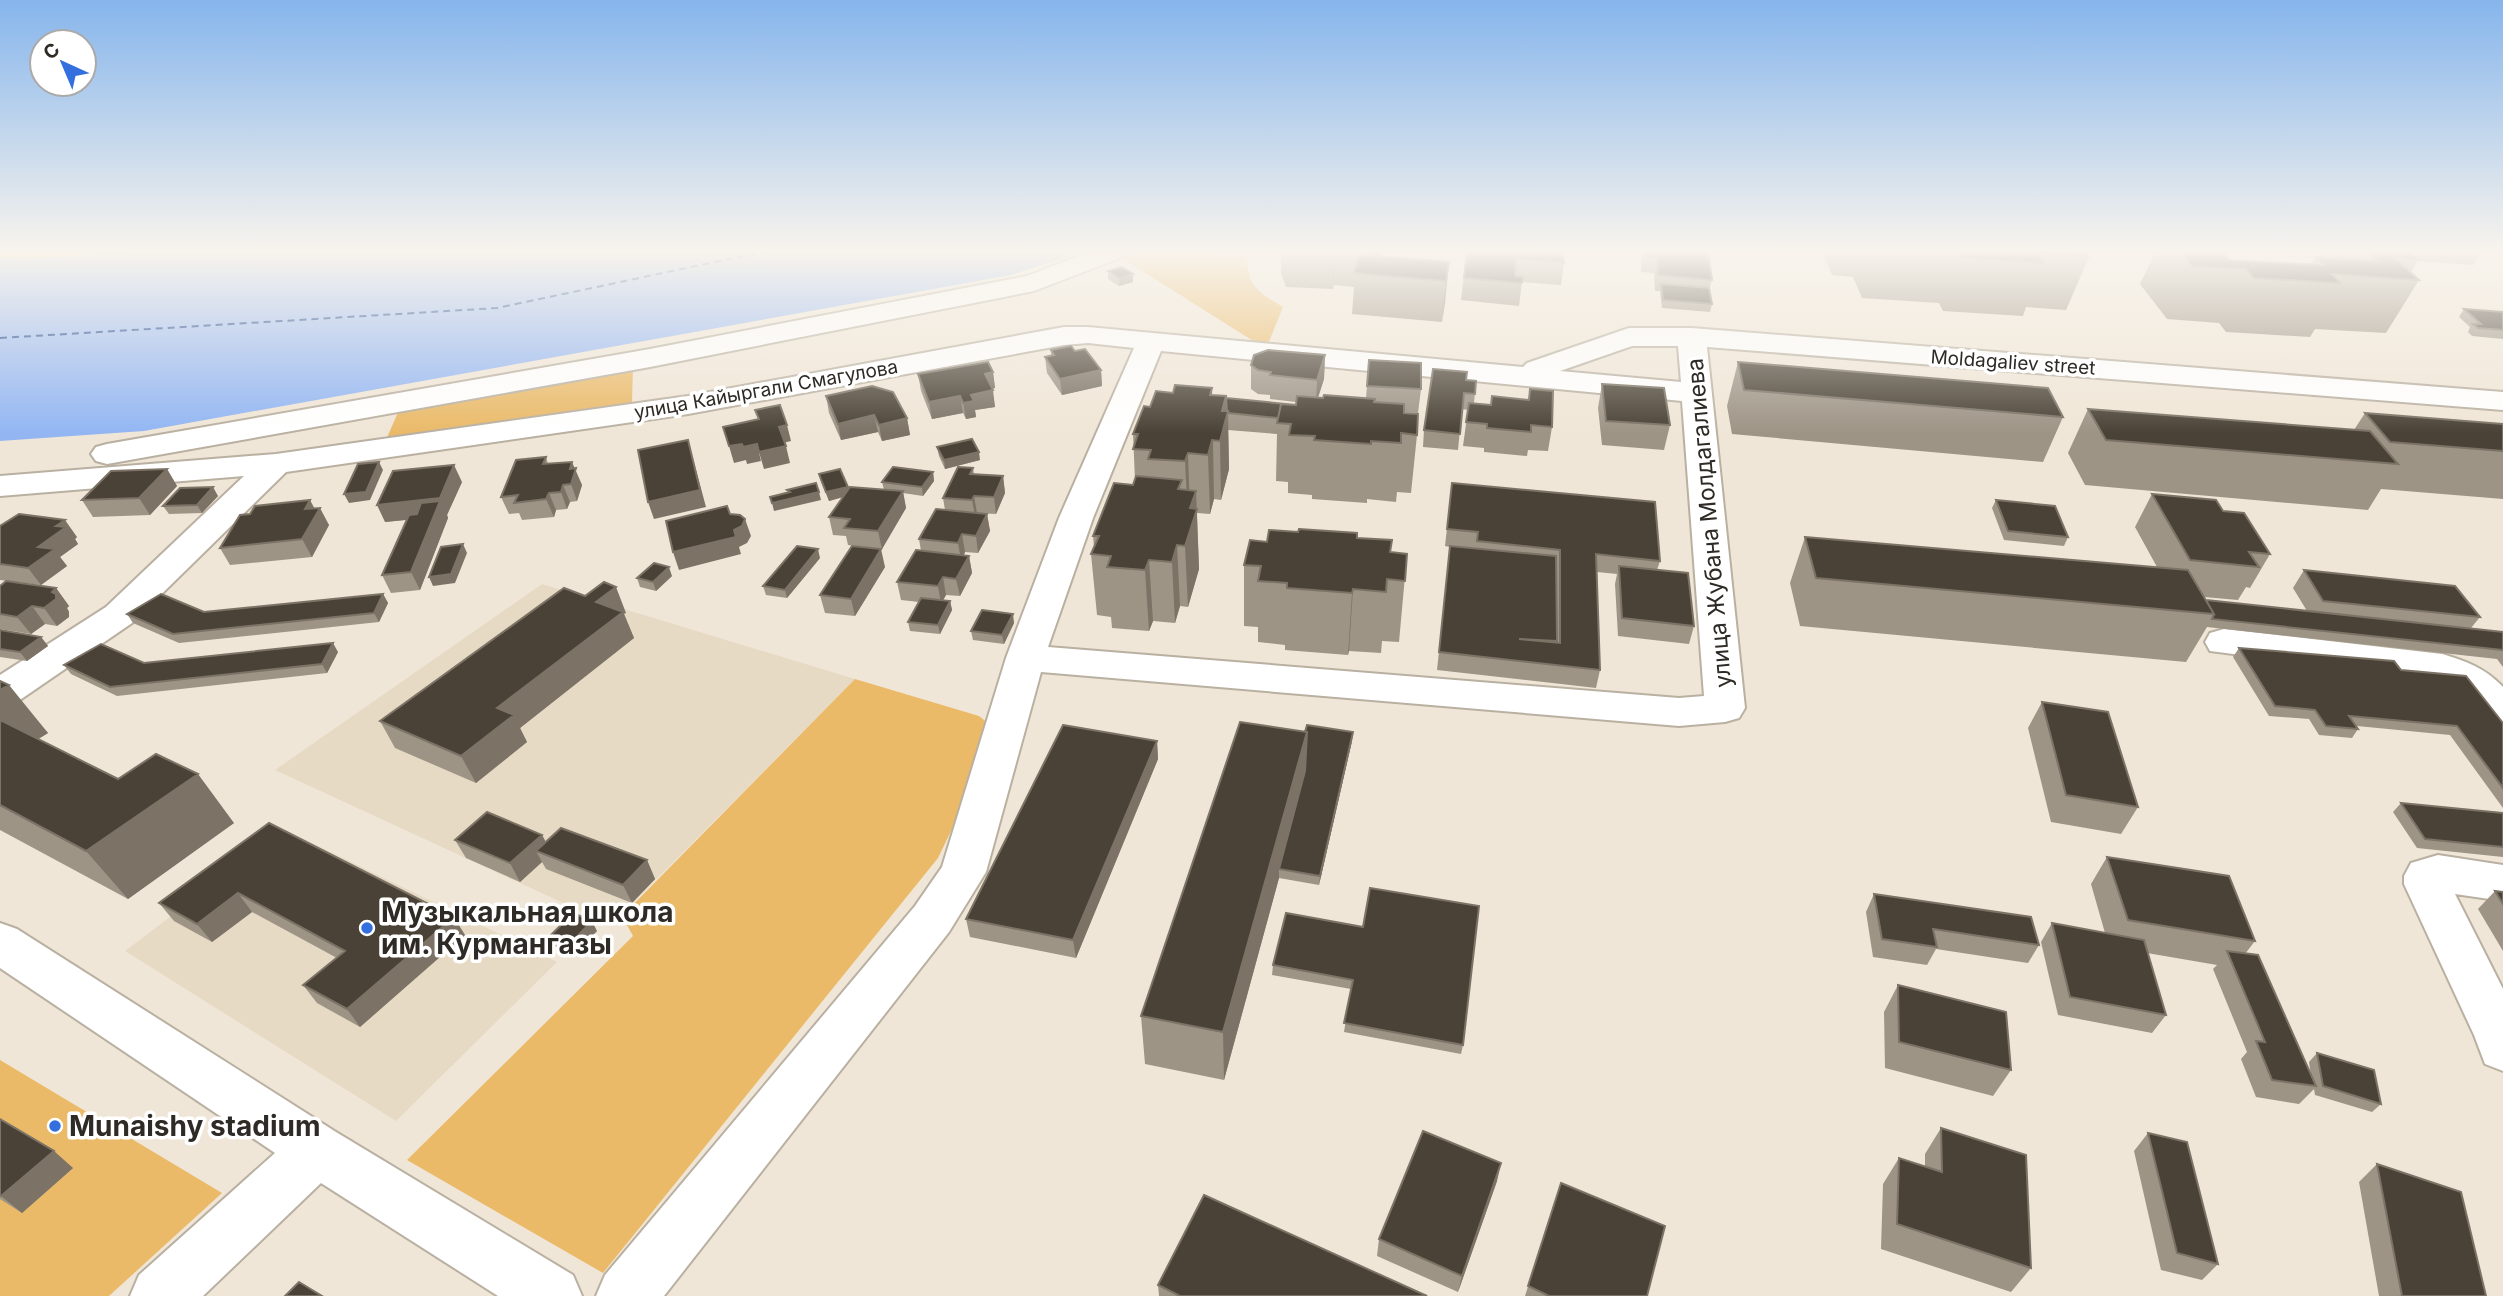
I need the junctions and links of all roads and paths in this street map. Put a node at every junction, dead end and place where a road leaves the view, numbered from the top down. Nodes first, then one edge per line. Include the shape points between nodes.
1 (888, 311) edge
2 (1692, 337) junction
3 (1151, 341) junction
4 (1532, 376) junction
5 (1698, 393) junction
6 (2503, 401) edge
7 (0, 462) edge
8 (276, 464) junction
9 (0, 486) edge
10 (2224, 642) dead end
11 (1024, 658) junction
12 (0, 694) edge
13 (2503, 713) edge
14 (2503, 883) edge
15 (0, 943) edge
16 (2503, 1048) edge
17 (317, 1150) junction
18 (160, 1296) edge
19 (552, 1296) edge
20 (626, 1296) edge

1 - 7 street via 120,453
2 - 4 street, Moldagaliev street via 1629,337 1549,364
2 - 5 street, улица Жубана Молдагалиева
2 - 6 street, Moldagaliev street
3 - 4 street, улица Кайыргали Смагулова
3 - 8 street, улица Кайыргали Смагулова via 1088,335 1041,339 688,405
3 - 11 street via 1076,517
4 - 5 street, улица Кайыргали Смагулова
5 - 11 street, улица Жубана Молдагалиева via 1726,708 1679,712
8 - 9 street, улица Кайыргали Смагулова
8 - 12 street via 119,615
10 - 13 street via 2452,670 2477,682
11 - 20 street via 963,872 932,919
14 - 16 street via 2438,873 2427,876
15 - 17 street
17 - 18 street
17 - 19 street

